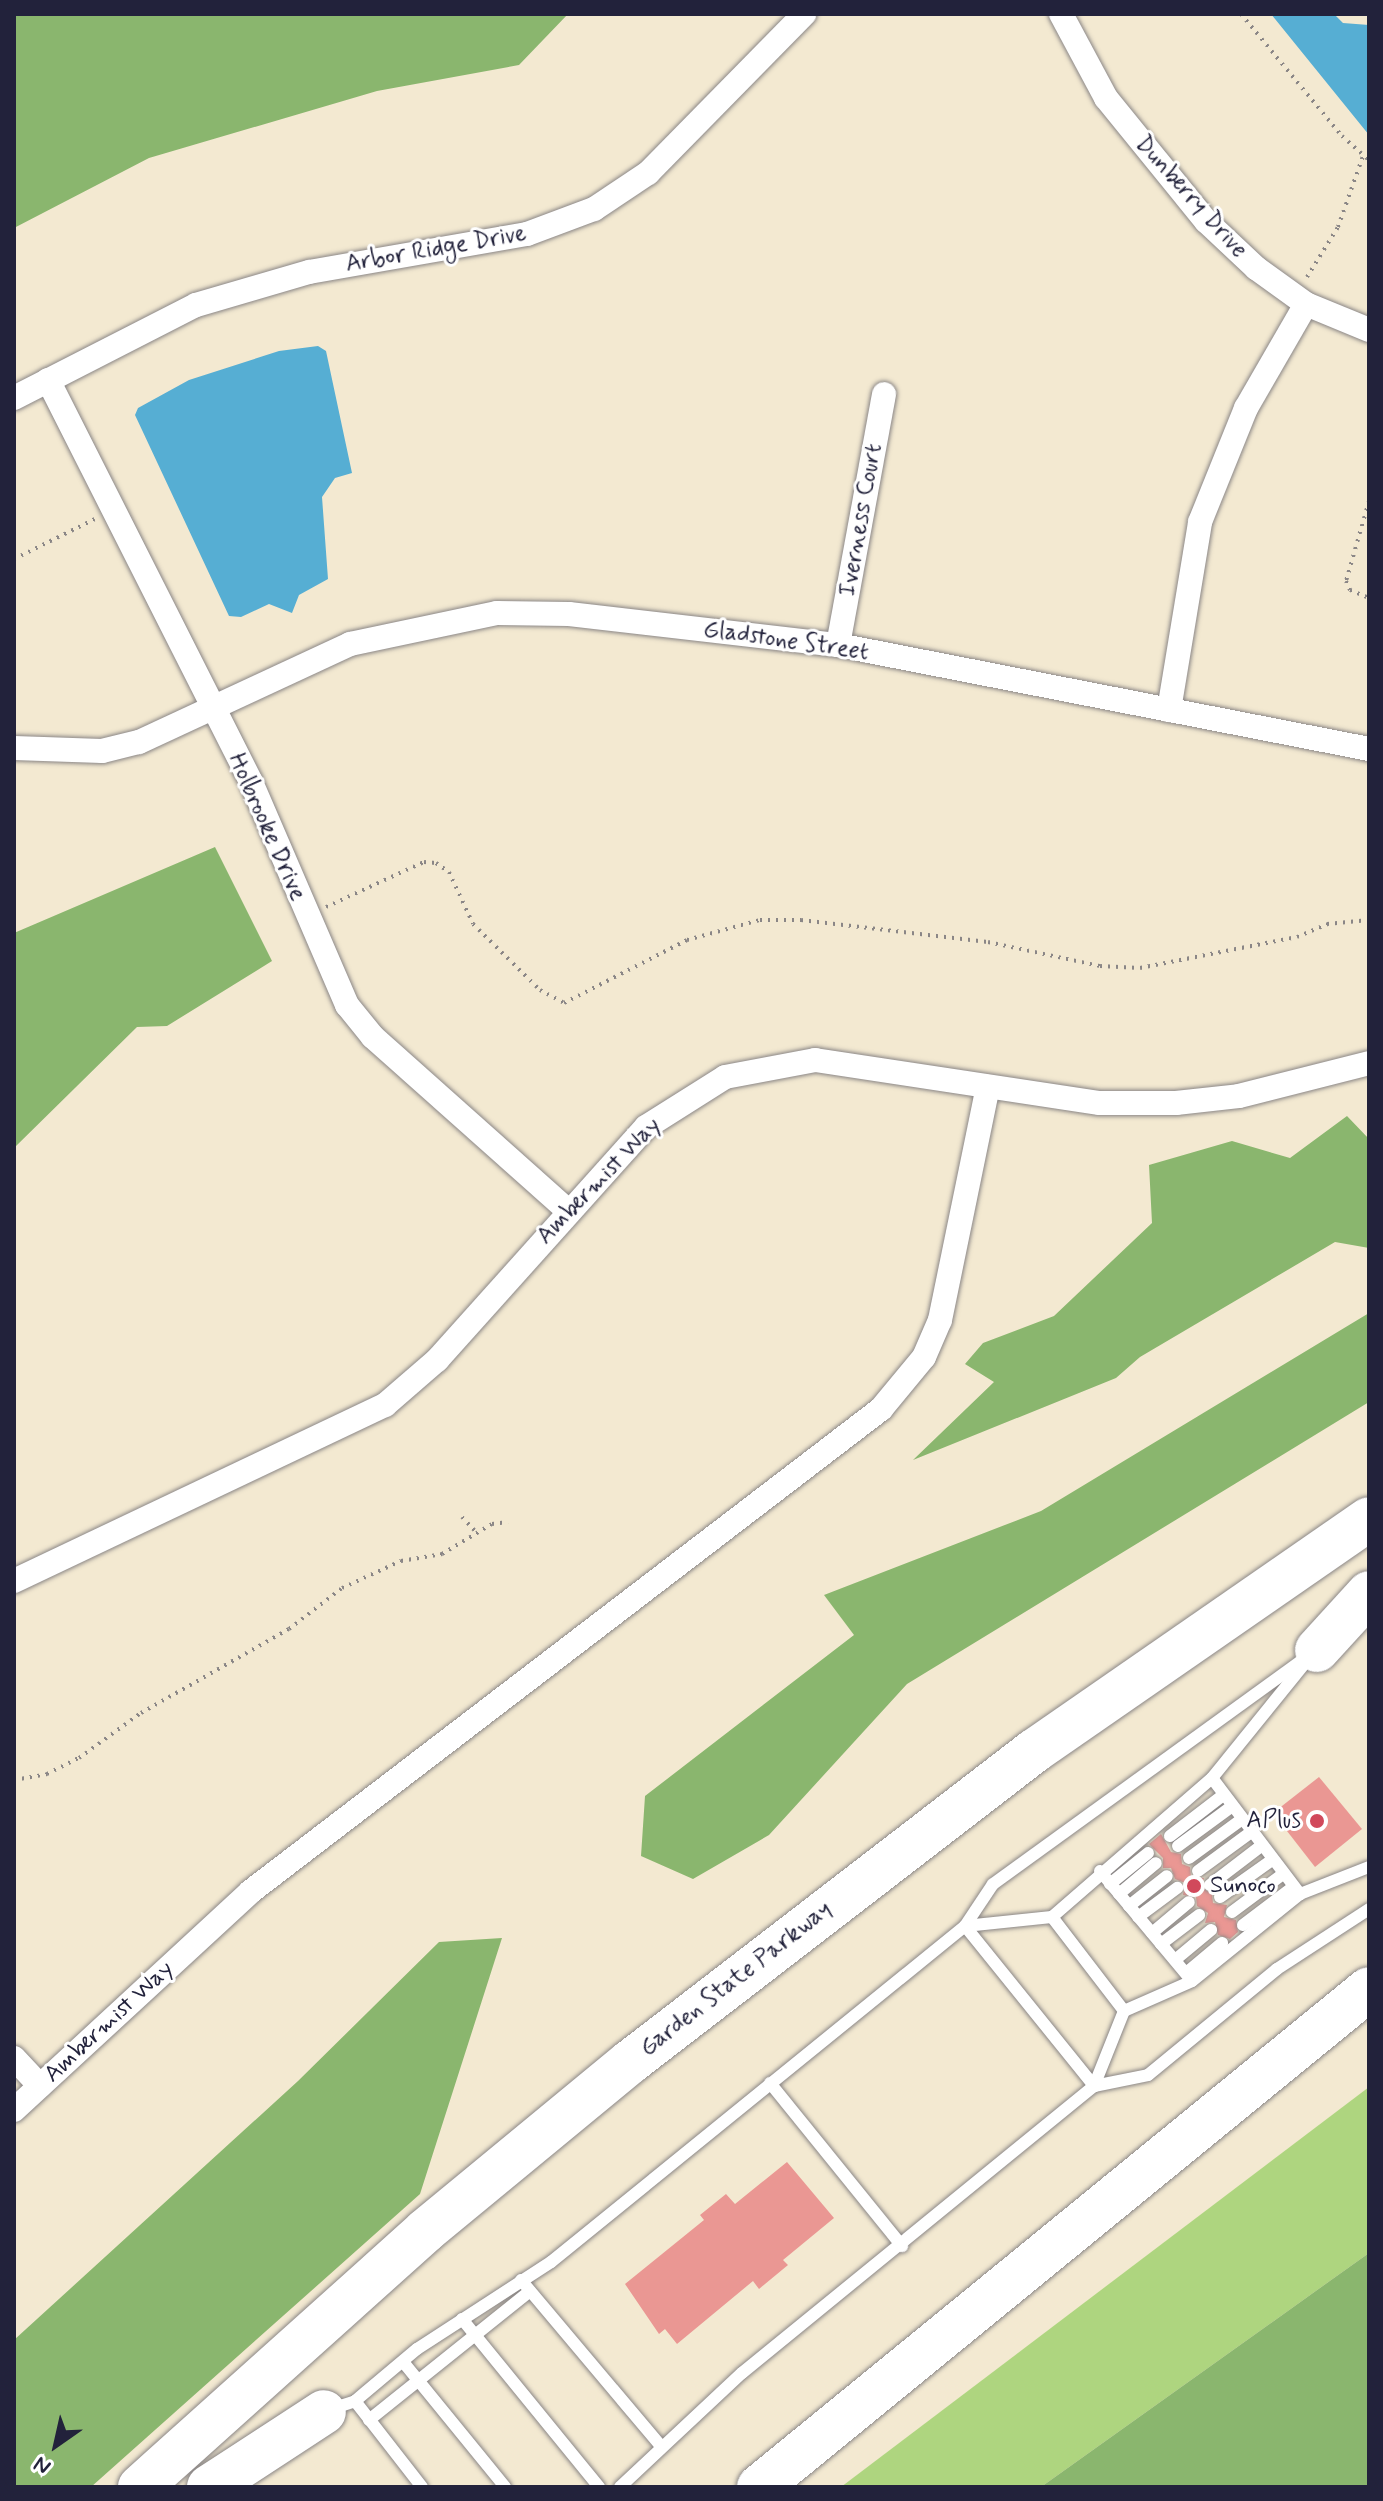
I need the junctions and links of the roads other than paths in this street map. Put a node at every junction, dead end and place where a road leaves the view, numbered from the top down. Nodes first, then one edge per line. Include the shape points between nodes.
1 (804, 14) edge
2 (1061, 14) edge
3 (1301, 300) junction
4 (1369, 330) edge
5 (48, 380) junction
6 (884, 394) dead end
7 (14, 398) edge
8 (838, 645) junction
9 (212, 707) junction
10 (1169, 710) junction
11 (14, 748) edge
12 (1369, 749) edge
13 (1369, 1063) edge
14 (988, 1087) junction
15 (568, 1211) junction
16 (1369, 1519) edge
17 (14, 1581) edge
18 (1369, 1593) edge
19 (1317, 1650) junction
20 (1212, 1778) junction
21 (1222, 1796) junction
22 (1231, 1807) junction
23 (1241, 1820) junction
24 (1250, 1833) junction
25 (1261, 1846) junction
26 (1152, 1858) dead end
27 (1189, 1858) dead end
28 (1272, 1860) junction
29 (1369, 1867) edge
30 (1100, 1871) junction
31 (1198, 1871) dead end
32 (1283, 1874) junction
33 (1167, 1876) dead end
34 (1210, 1885) dead end
35 (1177, 1888) dead end
36 (1115, 1889) junction
37 (1296, 1891) junction
38 (1220, 1897) dead end
39 (1189, 1902) dead end
40 (1369, 1909) edge
41 (1134, 1911) junction
42 (1232, 1912) dead end
43 (1199, 1915) dead end
44 (1052, 1917) junction
45 (1243, 1925) dead end
46 (965, 1926) junction
47 (1211, 1930) dead end
48 (1152, 1933) junction
49 (1222, 1943) dead end
50 (1161, 1944) junction
51 (1175, 1960) junction
52 (1189, 1977) junction
53 (1369, 1989) edge
54 (1124, 2011) junction
55 (14, 2058) edge
56 (770, 2083) junction
57 (40, 2086) junction
58 (1094, 2086) junction
59 (14, 2110) edge
60 (902, 2246) junction
61 (521, 2280) junction
62 (530, 2291) junction
63 (462, 2319) junction
64 (475, 2335) junction
65 (404, 2363) junction
66 (418, 2381) junction
67 (340, 2406) junction
68 (369, 2420) junction
69 (660, 2445) junction
70 (140, 2487) edge
71 (209, 2487) edge
72 (422, 2487) edge
73 (505, 2487) edge
74 (599, 2487) edge
75 (620, 2487) edge
76 (759, 2487) edge

1 - 5 street, Arbor Ridge Drive via 648,173 594,209 527,234 309,272 196,305
2 - 3 street, Dunberry Drive via 1106,98 1152,159 1206,221
3 - 4 street, Dunberry Drive
3 - 10 street via 1246,408 1200,522
5 - 7 street, Arbor Ridge Drive
5 - 9 street, Holbrooke Drive
6 - 8 street, Iverness Court
8 - 9 street, Gladstone Street via 569,614 497,613 350,644
8 - 10 street, Gladstone Street
9 - 11 street via 139,742 102,751
9 - 15 street, Holbrooke Drive via 251,782 330,975 373,1037
10 - 12 street, Gladstone Street
13 - 14 street, Ambermist Way via 1239,1096 1176,1103 1100,1103
14 - 15 street, Ambermist Way via 815,1060 725,1077 646,1127
14 - 57 street, Ambermist Way via 940,1320 924,1357 881,1409 250,1892
15 - 17 street, Ambermist Way via 437,1360 385,1405
16 - 70 highway, Garden State Parkway via 1034,1751 642,2052 425,2231
18 - 19 highway
19 - 20 lane
19 - 46 lane via 993,1884
20 - 21 lane
20 - 30 lane
21 - 22 lane
21 - 22 lane via 1174,1841
22 - 23 lane
23 - 24 lane
23 - 27 lane
24 - 25 lane
24 - 31 lane
25 - 28 lane
25 - 34 lane
26 - 36 lane
28 - 32 lane
28 - 38 lane
29 - 37 lane
30 - 36 lane
30 - 44 lane
32 - 37 lane
32 - 42 lane
33 - 41 lane
35 - 41 lane
36 - 41 lane
37 - 45 lane
37 - 52 lane
39 - 48 lane
40 - 58 lane via 1277,1969 1148,2075
41 - 48 lane
43 - 50 lane
44 - 46 lane
44 - 54 lane
46 - 56 lane
46 - 58 lane
47 - 51 lane
48 - 50 lane
49 - 52 lane
50 - 51 lane
51 - 52 lane
52 - 54 lane
53 - 76 highway
54 - 58 lane
55 - 57 street
56 - 60 lane
56 - 61 lane via 551,2262
57 - 59 street, Ambermist Way
58 - 60 lane
60 - 69 lane
61 - 62 lane
61 - 63 lane
62 - 64 lane
62 - 69 lane
63 - 64 lane
63 - 65 lane
64 - 66 lane
64 - 74 lane
65 - 66 lane
65 - 67 lane
66 - 68 lane
66 - 73 lane
67 - 68 lane
67 - 71 highway
68 - 72 lane
69 - 75 lane

